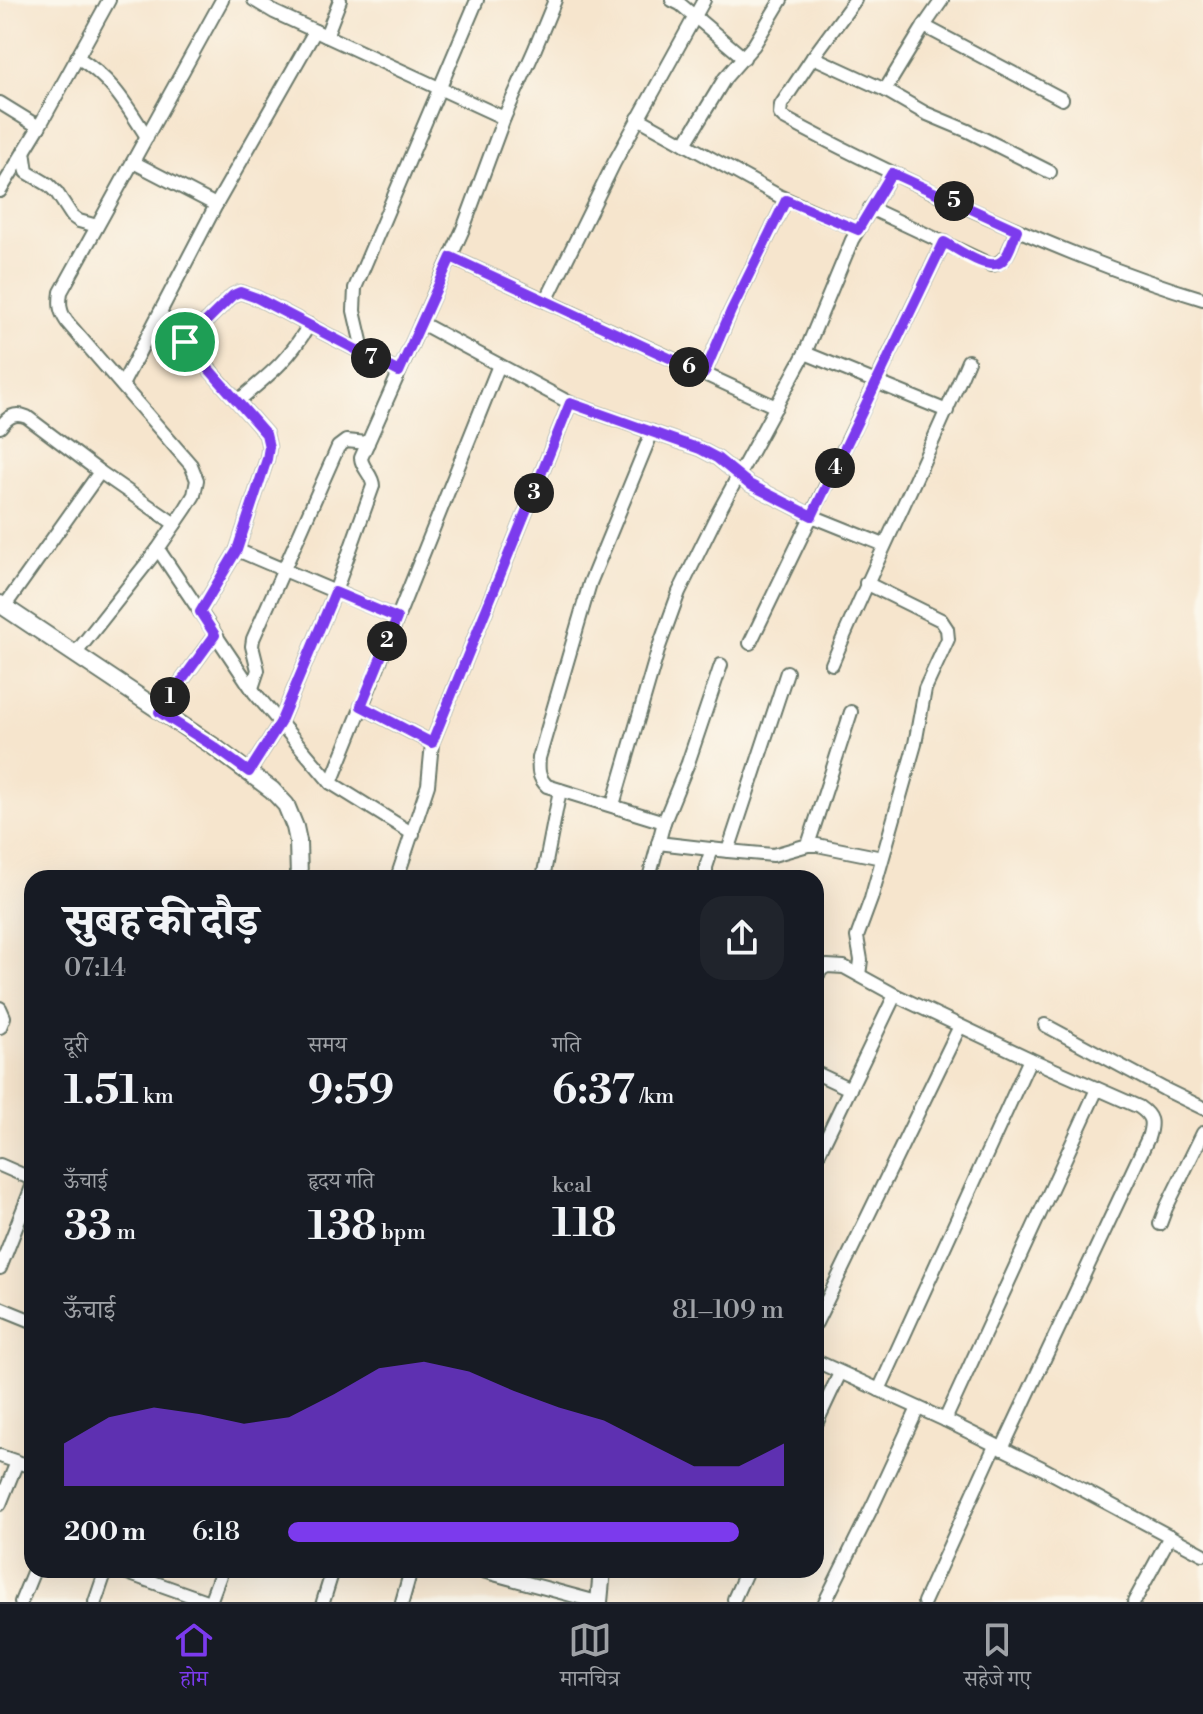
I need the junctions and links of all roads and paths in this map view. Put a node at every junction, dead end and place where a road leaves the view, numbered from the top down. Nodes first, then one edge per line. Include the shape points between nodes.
1 (109, 0) edge
2 (222, 0) edge
3 (254, 0) edge
4 (340, 0) edge
5 (477, 0) edge
6 (555, 0) edge
7 (672, 0) edge
8 (704, 0) edge
9 (781, 0) edge
10 (855, 0) edge
11 (942, 0) edge
12 (696, 17) junction
13 (924, 26) junction
14 (320, 33) junction
15 (77, 57) junction
16 (813, 57) junction
17 (744, 58) junction
18 (439, 88) junction
19 (885, 90) junction
20 (1062, 99) dead end
21 (0, 103) edge
22 (504, 118) junction
23 (638, 118) junction
24 (39, 127) junction
25 (147, 137) junction
26 (685, 144) junction
27 (24, 151) junction
28 (133, 162) junction
29 (1050, 172) dead end
30 (892, 173) junction
31 (0, 191) edge
32 (786, 200) junction
33 (216, 205) junction
34 (870, 208) junction
35 (97, 226) junction
36 (858, 230) junction
37 (1017, 230) junction
38 (944, 242) junction
39 (451, 257) junction
40 (1203, 299) edge
41 (546, 301) junction
42 (160, 313) junction
43 (421, 323) junction
44 (309, 325) junction
45 (185, 342) junction
46 (805, 353) junction
47 (364, 354) junction
48 (968, 361) dead end
49 (499, 365) junction
50 (399, 372) junction
51 (704, 374) junction
52 (876, 382) junction
53 (122, 385) junction
54 (238, 401) junction
55 (570, 403) junction
56 (776, 407) junction
57 (947, 411) junction
58 (0, 427) edge
59 (652, 432) junction
60 (368, 443) junction
61 (100, 472) junction
62 (739, 477) junction
63 (812, 516) junction
64 (175, 524) junction
65 (884, 545) junction
66 (158, 549) junction
67 (237, 550) junction
68 (284, 570) junction
69 (866, 583) junction
70 (335, 592) junction
71 (2, 606) edge
72 (200, 612) junction
73 (397, 618) junction
74 (215, 635) junction
75 (750, 643) dead end
76 (75, 654) junction
77 (832, 664) dead end
78 (721, 665) dead end
79 (787, 672) dead end
80 (252, 688) junction
81 (361, 706) junction
82 (159, 712) junction
83 (851, 712) dead end
84 (280, 723) junction
85 (432, 743) junction
86 (249, 772) junction
87 (331, 783) junction
88 (560, 790) junction
89 (613, 805) junction
90 (664, 822) junction
91 (413, 834) junction
92 (658, 843) junction
93 (808, 845) junction
94 (712, 849) junction
95 (728, 851) junction
96 (882, 858) junction
97 (299, 870) edge
98 (400, 870) edge
99 (545, 870) edge
100 (651, 870) edge
101 (706, 870) edge
102 (824, 968) edge
103 (859, 975) junction
104 (895, 995) junction
105 (0, 1008) edge
106 (1045, 1025) dead end
107 (960, 1026) junction
108 (0, 1027) edge
109 (1030, 1059) junction
110 (824, 1077) edge
111 (850, 1089) junction
112 (1097, 1089) junction
113 (1203, 1108) edge
114 (1203, 1133) edge
115 (824, 1143) edge
116 (0, 1165) edge
117 (24, 1176) edge
118 (24, 1207) edge
119 (1160, 1224) dead end
120 (0, 1268) edge
121 (824, 1306) edge
122 (0, 1308) edge
123 (24, 1318) edge
124 (824, 1365) edge
125 (840, 1373) junction
126 (879, 1390) junction
127 (824, 1407) edge
128 (918, 1408) junction
129 (945, 1420) junction
130 (998, 1448) junction
131 (0, 1456) edge
132 (17, 1462) junction
133 (24, 1464) edge
134 (0, 1504) edge
135 (1170, 1536) junction
136 (1203, 1554) edge
137 (31, 1578) edge
138 (103, 1578) edge
139 (135, 1578) edge
140 (219, 1578) edge
141 (330, 1578) edge
142 (409, 1578) edge
143 (509, 1578) edge
144 (601, 1578) edge
145 (741, 1578) edge
146 (172, 1596) edge
147 (734, 1599) dead end
148 (21, 1602) edge
149 (95, 1602) edge
150 (210, 1602) edge
151 (323, 1602) edge
152 (402, 1602) edge
153 (598, 1602) edge
154 (825, 1602) edge
155 (924, 1602) edge
156 (1134, 1602) edge

1 - 15 street
2 - 25 street
3 - 14 street
4 - 14 street
5 - 18 street
6 - 22 street
7 - 12 street
8 - 12 street
9 - 17 street
10 - 16 street
11 - 13 street
12 - 17 street
12 - 23 street
13 - 19 street
13 - 20 street
14 - 18 street
14 - 33 street
15 - 24 street
15 - 25 street via 112,85
16 - 19 street
16 - 30 street via 780,114
17 - 26 street via 725,78
18 - 22 street
18 - 47 street via 355,288 354,311
19 - 29 street
21 - 24 street
22 - 39 street
23 - 26 street
23 - 41 street
24 - 27 street
25 - 28 street
26 - 32 street
27 - 31 street
27 - 35 street via 27,172 49,185 72,216
28 - 33 street
28 - 35 street
30 - 34 street
30 - 37 street
32 - 36 street
32 - 51 street
33 - 42 street
34 - 36 street
34 - 38 street
35 - 53 street via 59,304 67,322
36 - 46 street
37 - 38 street via 999,264 983,263
37 - 40 street
38 - 52 street
39 - 41 street
39 - 43 street
41 - 51 street
42 - 45 street
42 - 53 street
43 - 49 street
43 - 50 street
44 - 45 street via 240,292
44 - 47 street
44 - 54 street via 286,360
45 - 54 street
46 - 52 street
46 - 56 street
47 - 50 street
48 - 57 street
49 - 55 street
49 - 73 street
50 - 60 street
51 - 56 street
52 - 57 street
52 - 63 street
53 - 64 street via 191,465 197,480 194,495
54 - 67 street via 266,434 269,447
55 - 59 street
55 - 85 street
56 - 62 street
57 - 65 street
58 - 61 street via 12,415 27,417
59 - 62 street via 709,454
59 - 88 street via 590,583 539,758 541,780
60 - 68 street via 346,441 338,447
60 - 70 street via 361,458 373,486
61 - 64 street
61 - 71 street
62 - 63 street
62 - 89 street via 668,620
63 - 65 street
63 - 75 street
64 - 66 street
65 - 69 street
66 - 72 street
66 - 76 street
67 - 68 street
67 - 72 street
68 - 70 street
68 - 80 street via 253,639 258,670
69 - 77 street
69 - 96 street via 941,620 948,639 925,689
70 - 73 street
70 - 84 street
71 - 76 street
72 - 74 street
73 - 81 street
74 - 80 street
74 - 82 street
76 - 82 street
78 - 90 street
79 - 95 street
80 - 84 street
81 - 85 street
81 - 87 street
82 - 86 street
83 - 93 street
84 - 86 street
84 - 87 street
85 - 91 street via 428,785
86 - 97 street via 286,805 298,841
87 - 91 street
88 - 89 street
88 - 99 street
89 - 90 street
90 - 92 street
91 - 98 street
92 - 94 street
92 - 100 street
93 - 95 street via 773,855
93 - 96 street
94 - 95 street
94 - 101 street
96 - 103 street via 857,937
102 - 103 street via 844,967
103 - 104 street
104 - 107 street
104 - 111 street
105 - 108 street
106 - 113 street
107 - 109 street
107 - 121 street
109 - 112 street
109 - 126 street
110 - 111 street
111 - 115 street
112 - 129 street
112 - 130 street via 1139,1107 1151,1128
114 - 119 street
116 - 117 street
118 - 120 street
122 - 123 street
124 - 125 street
125 - 126 street
125 - 127 street
126 - 128 street
128 - 129 street
128 - 154 street
129 - 130 street
130 - 135 street
130 - 155 street
131 - 132 street
132 - 133 street
132 - 134 street
135 - 136 street
135 - 156 street
137 - 148 street
138 - 149 street
139 - 146 street
140 - 150 street
141 - 151 street
142 - 152 street
143 - 153 street
144 - 153 street
145 - 147 street
146 - 150 street

